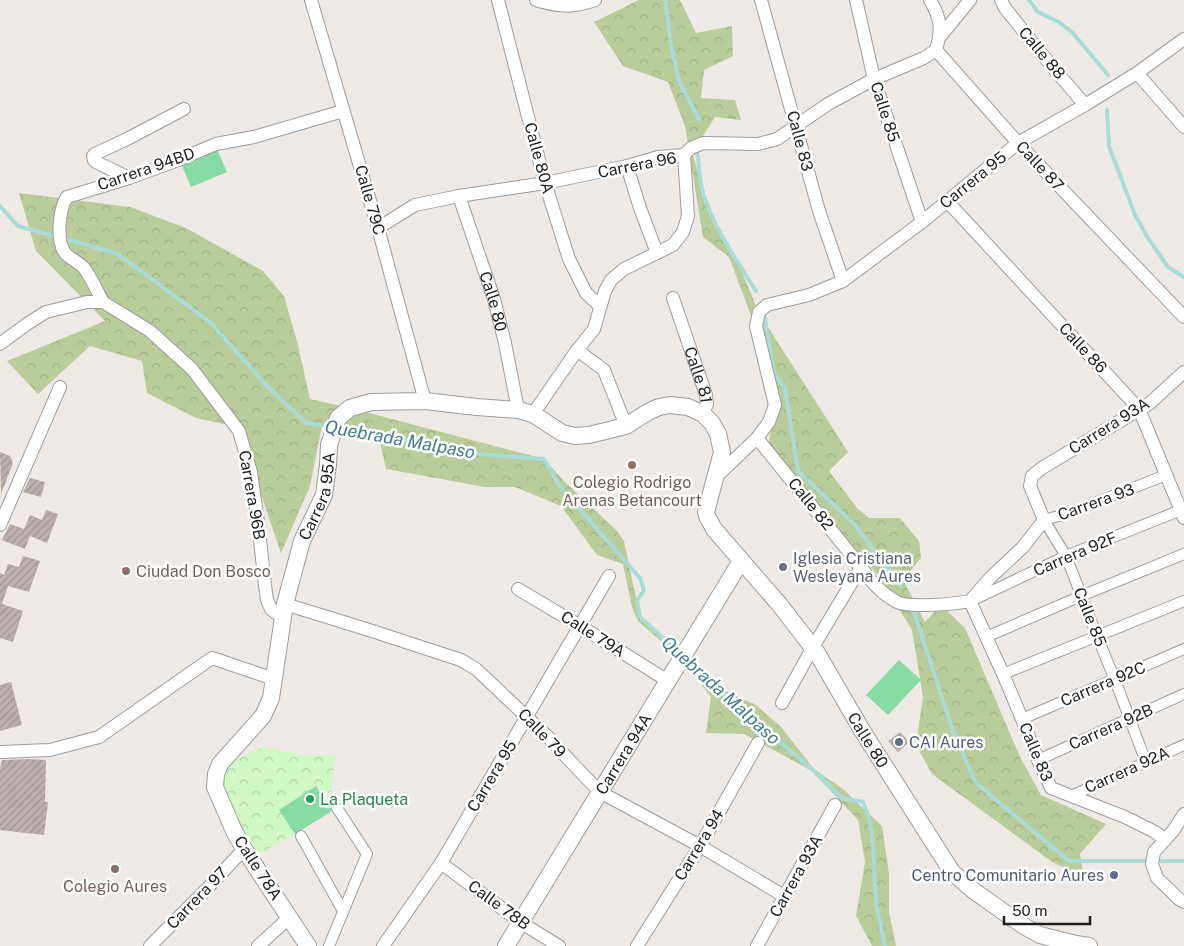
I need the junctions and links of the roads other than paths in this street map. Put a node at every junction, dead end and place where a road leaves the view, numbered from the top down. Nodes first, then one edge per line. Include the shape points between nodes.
1 (311, 0) edge
2 (498, 0) edge
3 (536, 0) edge
4 (595, 0) edge
5 (761, 0) edge
6 (856, 0) edge
7 (930, 0) edge
8 (970, 0) edge
9 (1001, 0) edge
10 (1184, 39) edge
11 (938, 44) junction
12 (1137, 73) junction
13 (874, 79) junction
14 (1085, 105) junction
15 (184, 109) dead end
16 (344, 111) junction
17 (796, 126) junction
18 (1184, 127) edge
19 (1018, 143) junction
20 (684, 155) junction
21 (627, 166) junction
22 (129, 178) junction
23 (545, 183) junction
24 (459, 196) junction
25 (947, 201) junction
26 (922, 222) junction
27 (378, 228) junction
28 (657, 253) junction
29 (843, 281) junction
30 (673, 298) dead end
31 (103, 302) junction
32 (600, 306) junction
33 (1184, 317) edge
34 (0, 344) edge
35 (577, 350) junction
36 (1184, 372) edge
37 (60, 387) dead end
38 (425, 402) junction
39 (1139, 409) junction
40 (525, 412) junction
41 (704, 414) junction
42 (626, 426) junction
43 (757, 438) junction
44 (1166, 475) junction
45 (1032, 476) joint
46 (716, 477) junction
47 (1182, 514) edge
48 (1044, 520) junction
49 (0, 525) edge
50 (1184, 554) edge
51 (1066, 556) junction
52 (741, 561) junction
53 (861, 567) junction
54 (610, 576) dead end
55 (518, 589) dead end
56 (1081, 596) junction
57 (970, 601) junction
58 (1184, 601) edge
59 (284, 609) junction
60 (580, 626) junction
61 (1097, 636) junction
62 (986, 637) junction
63 (813, 647) junction
64 (1184, 649) edge
65 (1003, 674) junction
66 (274, 679) junction
67 (1116, 680) junction
68 (668, 681) junction
69 (1184, 694) edge
70 (782, 702) dead end
71 (527, 716) junction
72 (1022, 719) junction
73 (1130, 719) junction
74 (758, 743) dead end
75 (1184, 745) edge
76 (0, 752) edge
77 (1038, 760) junction
78 (1146, 762) junction
79 (215, 787) joint
80 (600, 792) junction
81 (1071, 796) junction
82 (835, 805) dead end
83 (337, 808) dead end
84 (1184, 814) edge
85 (302, 836) dead end
86 (1165, 840) junction
87 (700, 846) junction
88 (244, 849) junction
89 (441, 862) junction
90 (784, 896) junction
91 (1184, 902) edge
92 (342, 911) junction
93 (289, 918) junction
94 (520, 922) junction
95 (150, 946) edge
96 (258, 946) edge
97 (308, 946) edge
98 (329, 946) edge
99 (383, 946) edge
100 (506, 946) edge
101 (559, 946) edge
102 (637, 946) edge
103 (757, 946) edge
104 (1090, 946) edge

1 - 16 street, Calle 79C
2 - 23 street, Calle 80A
3 - 4 street via 571,6
5 - 17 street, Calle 83
6 - 13 street, Calle 85
7 - 11 street via 940,24
8 - 11 street, Carrera 96
9 - 14 street, Calle 88
10 - 12 street, Carrera 95
11 - 13 street, Carrera 96 via 924,58
11 - 19 street, Calle 87
12 - 14 street, Carrera 95
12 - 18 street
13 - 17 street, Carrera 96
13 - 26 street, Calle 85
14 - 19 street, Carrera 95
15 - 22 street via 95,154 96,162
16 - 22 street, Carrera 94BD via 254,137 216,144
16 - 27 street, Calle 79C
17 - 20 street, Carrera 96 via 777,139 758,144 703,143
17 - 29 street, Calle 83 via 819,211
19 - 25 street, Carrera 95
19 - 33 street, Calle 87
20 - 21 street, Carrera 96 via 658,157
20 - 28 street via 688,216 683,232 673,245
21 - 23 street, Carrera 96
21 - 28 street
22 - 31 street, Carrera 94BD via 75,193 63,202 59,235 64,252 83,267
23 - 24 street, Carrera 96
23 - 32 street, Calle 80A via 569,259 586,293
24 - 27 street, Carrera 96 via 415,206
24 - 40 street, Calle 80 via 494,299
25 - 26 street, Carrera 95
25 - 39 street, Calle 86
26 - 29 street, Carrera 95
27 - 38 street, Calle 79C
28 - 32 street via 624,269 611,280
29 - 43 street, Carrera 95 via 809,295 767,305 759,312 756,326 775,405 769,422
30 - 41 street, Calle 81 via 706,395
31 - 34 street via 86,302 46,312
31 - 59 street, Carrera 96B via 150,331 192,369 239,431 251,472 267,600 276,613
32 - 35 street via 594,329
35 - 40 street
35 - 42 street via 604,370
36 - 39 street, Carrera 93A
37 - 49 street
38 - 40 street, Carrera 95A
38 - 59 street, Carrera 95A via 370,402 350,408 335,425 329,445 324,495 302,541
39 - 44 street, Calle 86
39 - 45 street, Carrera 93A
40 - 42 street, Carrera 95A via 562,433 575,436
41 - 42 street, Carrera 95A via 670,404 648,412
41 - 46 street, Calle 81 via 718,434 722,452
43 - 46 street
43 - 53 street, Calle 82
44 - 47 street, Calle 86
44 - 48 street, Carrera 93 via 1069,514
45 - 48 street, Calle 85 via 1030,486
46 - 52 street, Calle 80 via 706,512 714,529
47 - 51 street, Carrera 92F
48 - 51 street, Calle 85
48 - 57 street, Carrera 93 via 1023,547
50 - 56 street
51 - 56 street, Calle 85
51 - 57 street, Carrera 92F
52 - 63 street, Calle 80
52 - 68 street, Carrera 94A
53 - 57 street, Calle 82 via 880,590 898,603
53 - 63 street
54 - 60 street, Carrera 95
55 - 60 street, Calle 79A
56 - 61 street, Calle 85
56 - 62 street
57 - 62 street, Calle 83
58 - 61 street
59 - 66 street, Carrera 95A
59 - 71 street, Calle 79 via 369,630 460,660 476,669
60 - 68 street, Calle 79A
60 - 71 street, Carrera 95
61 - 65 street
61 - 67 street, Calle 85
62 - 65 street, Calle 83
63 - 70 street
63 - 104 street, Calle 80 via 952,872 974,891 1040,935
64 - 67 street, Carrera 92C
65 - 72 street, Calle 83
66 - 76 street via 212,658 99,737 50,750
66 - 79 street, Carrera 95A via 271,698 263,716 220,764
67 - 72 street, Carrera 92C
67 - 73 street, Calle 85
68 - 80 street, Carrera 94A
69 - 73 street, Carrera 92B
71 - 80 street, Calle 79
71 - 89 street, Carrera 95
72 - 77 street, Calle 83
73 - 77 street, Carrera 92B
73 - 78 street, Calle 85
74 - 87 street, Carrera 94
75 - 78 street, Carrera 92A
77 - 81 street, Calle 83 via 1051,788
78 - 81 street, Carrera 92A
79 - 88 street, Calle 78A
80 - 87 street, Calle 79
80 - 94 street, Carrera 94A
81 - 86 street, Calle 83 via 1125,817
82 - 90 street, Carrera 93A
83 - 92 street via 367,854
84 - 86 street
85 - 92 street
86 - 91 street via 1154,852 1152,864 1157,878
87 - 90 street, Calle 79
87 - 102 street, Carrera 94
88 - 93 street, Calle 78A
88 - 95 street, Carrera 97
89 - 94 street, Calle 78B
89 - 99 street, Carrera 95
90 - 103 street, Carrera 93A
92 - 98 street
93 - 96 street
93 - 97 street, Calle 78A
94 - 100 street, Carrera 94A
94 - 101 street, Calle 78B

